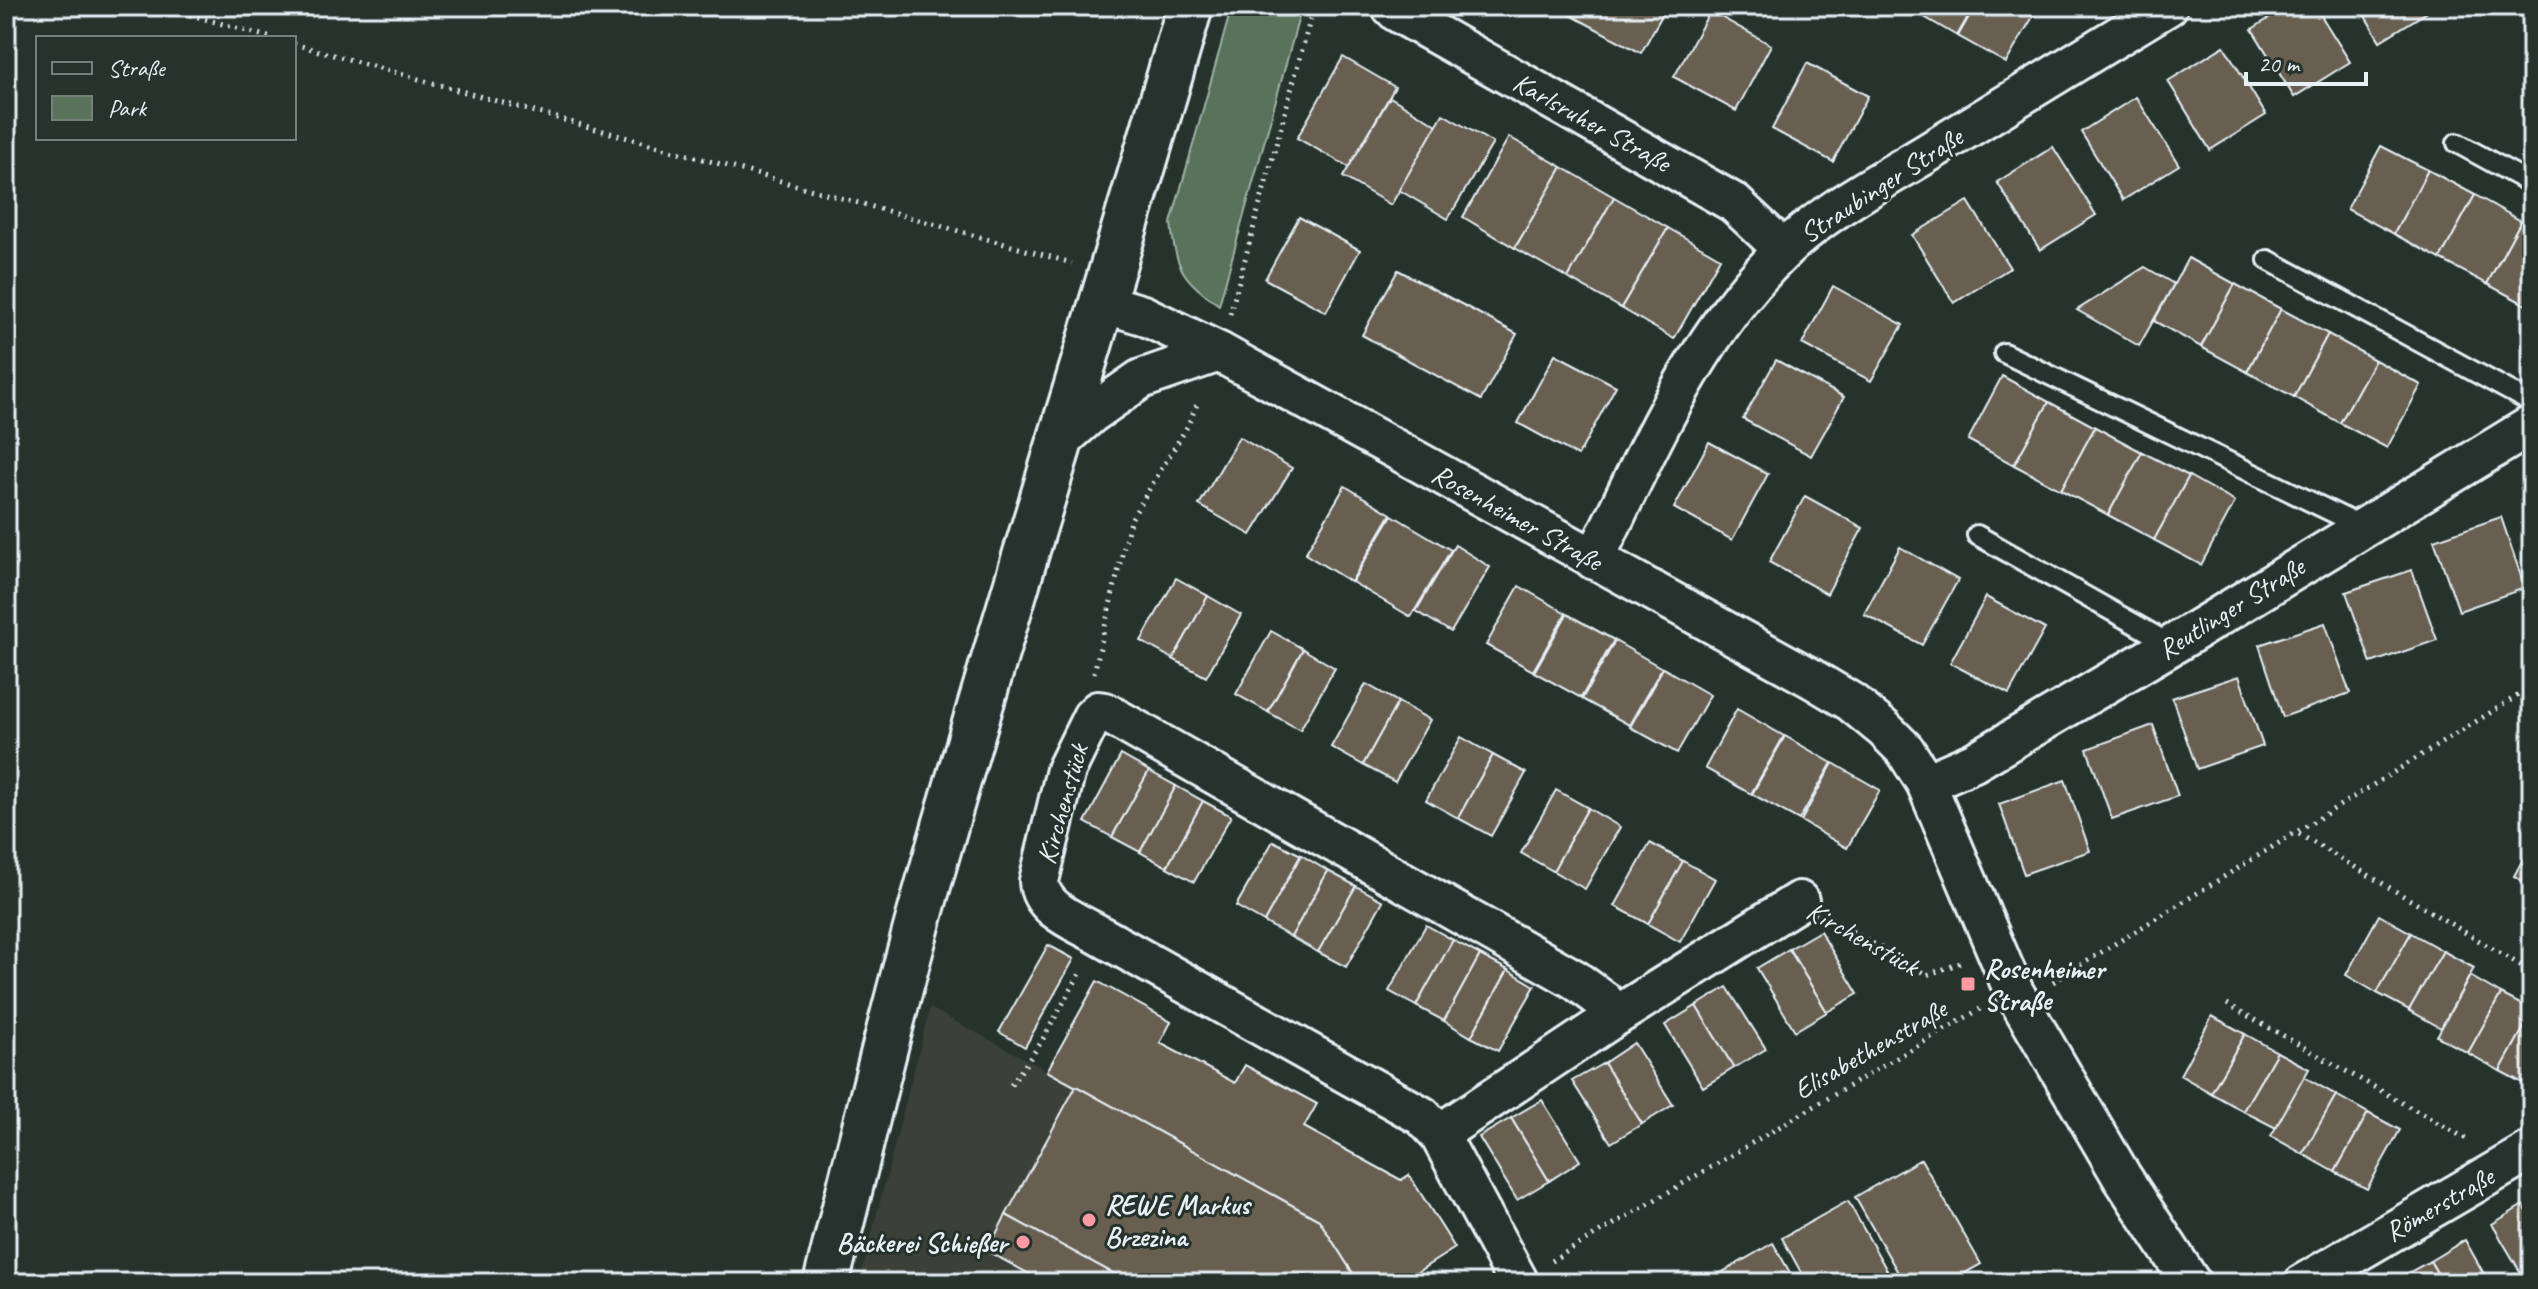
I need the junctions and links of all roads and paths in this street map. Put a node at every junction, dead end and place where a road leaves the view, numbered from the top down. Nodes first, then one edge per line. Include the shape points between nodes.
1 (159, 6) edge
2 (1190, 6) edge
3 (1314, 6) edge
4 (1391, 6) edge
5 (2168, 6) edge
6 (2123, 17) edge
7 (265, 36) edge
8 (296, 45) edge
9 (2457, 143) dead end
10 (2532, 184) edge
11 (1784, 250) junction
12 (2268, 260) dead end
13 (1108, 288) junction
14 (1219, 352) junction
15 (2004, 353) dead end
16 (2532, 403) edge
17 (2532, 425) edge
18 (1058, 443) junction
19 (2363, 527) junction
20 (1977, 535) dead end
21 (1594, 560) junction
22 (2172, 645) junction
23 (2532, 687) edge
24 (1098, 711) junction
25 (1926, 783) junction
26 (2298, 833) junction
27 (1799, 901) joint
28 (1101, 936) junction
29 (1995, 950) junction
30 (2532, 972) edge
31 (2014, 992) junction
32 (2227, 1004) dead end
33 (1616, 1016) junction
34 (1011, 1085) dead end
35 (1439, 1134) junction
36 (2521, 1156) edge
37 (1516, 1282) edge
38 (826, 1283) edge
39 (2191, 1283) edge
40 (2304, 1283) edge

1 - 7 path
2 - 13 main road
3 - 14 path
4 - 11 street, Karlsruher Straße via 1734,203
5 - 6 street, Straubinger Straße
6 - 11 street, Straubinger Straße
8 - 13 path via 1029,251
9 - 10 lane
11 - 21 street, Straubinger Straße via 1706,347
12 - 16 lane
13 - 14 street, Rosenheimer Straße via 1143,315
13 - 18 main road
14 - 18 street via 1141,379
14 - 21 street, Rosenheimer Straße
14 - 24 path via 1187,427 1130,521 1093,669
15 - 19 lane
17 - 19 street, Reutlinger Straße
18 - 38 main road via 928,885
19 - 22 street, Reutlinger Straße
20 - 22 lane
21 - 25 street, Rosenheimer Straße via 1851,702 1905,750
22 - 25 street, Reutlinger Straße via 1974,762
23 - 26 path, Elisabethenstraße
24 - 28 street, Kirchenstück via 1066,770 1039,881 1049,905
24 - 33 street, Kirchenstück via 1574,979
25 - 29 street, Rosenheimer Straße
26 - 30 path
26 - 31 path, Elisabethenstraße via 2058,981
27 - 29 path, Kirchenstück via 1927,975
27 - 33 street, Kirchenstück
28 - 34 path
28 - 35 street, Kirchenstück via 1409,1108
29 - 31 street, Rosenheimer Straße
31 - 37 path, Elisabethenstraße
31 - 39 street, Rosenheimer Straße via 2114,1166
32 - 36 path
33 - 35 street, Kirchenstück
35 - 37 street, Kirchenstück
36 - 40 street, Römerstraße

